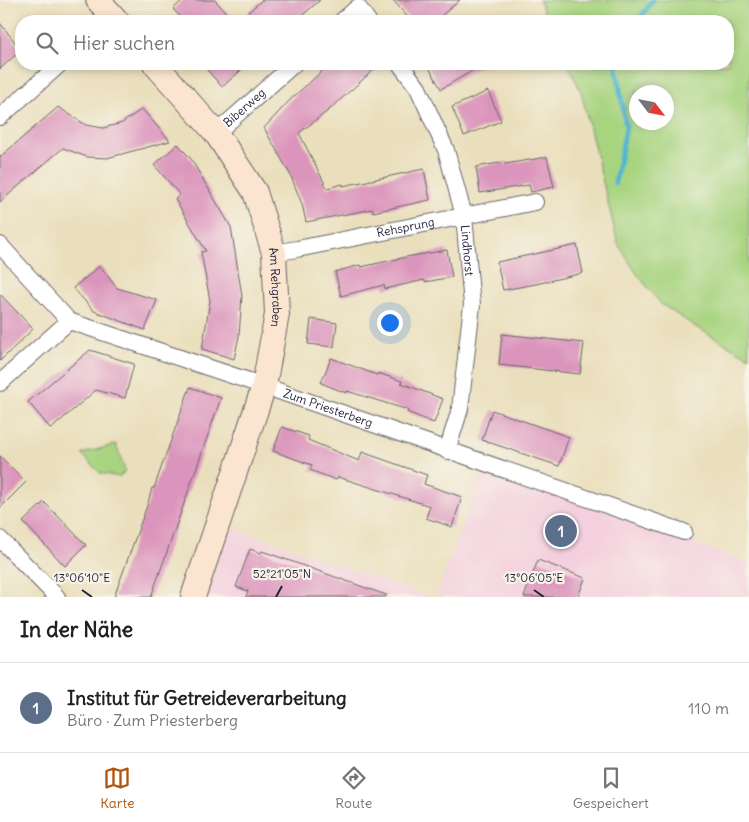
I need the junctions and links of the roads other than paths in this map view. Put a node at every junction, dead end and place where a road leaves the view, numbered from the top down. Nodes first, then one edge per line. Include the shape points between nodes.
1 (349, 15) edge
2 (364, 15) edge
3 (53, 70) edge
4 (160, 70) edge
5 (287, 70) edge
6 (404, 70) edge
7 (0, 117) edge
8 (216, 133) junction
9 (536, 202) dead end
10 (464, 216) junction
11 (0, 244) edge
12 (274, 252) junction
13 (69, 321) junction
14 (0, 383) edge
15 (264, 386) junction
16 (448, 451) junction
17 (684, 532) dead end
18 (0, 539) edge
19 (57, 597) edge
20 (193, 597) edge

1 - 2 street via 358,7
3 - 7 street
4 - 8 street, Am Rehgraben
5 - 8 street, Biberweg
6 - 10 street, Lindhorst via 418,88 446,150
8 - 12 street, Am Rehgraben via 255,192
9 - 10 street, Rehsprung
10 - 12 street, Rehsprung
10 - 16 street, Lindhorst via 472,304 460,409
11 - 13 street, Zum Priesterberg
12 - 15 street, Am Rehgraben via 277,314
13 - 14 street
13 - 15 street, Zum Priesterberg
15 - 16 street, Zum Priesterberg
15 - 20 street, Am Rehgraben
16 - 17 street, Zum Priesterberg
18 - 19 street

